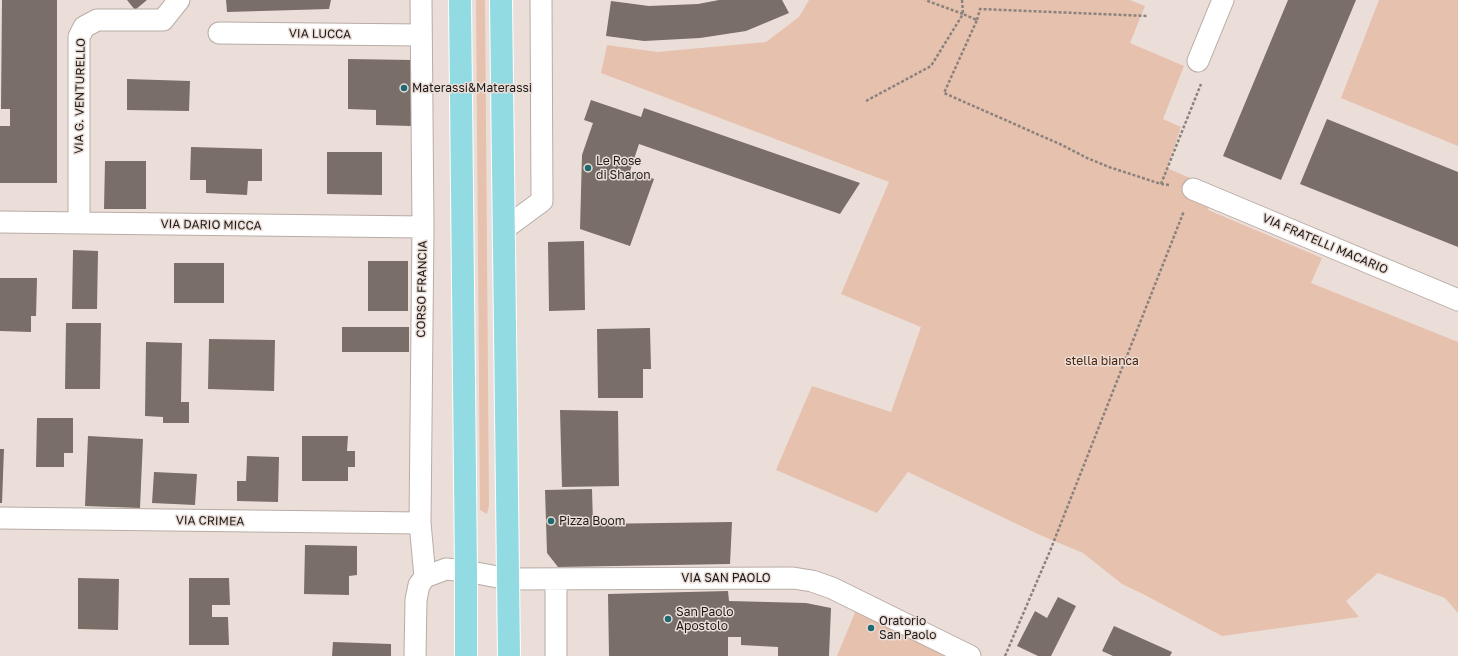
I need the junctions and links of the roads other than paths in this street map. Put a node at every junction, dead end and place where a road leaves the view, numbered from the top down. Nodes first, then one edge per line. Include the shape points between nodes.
1 (179, 0) edge
2 (421, 0) edge
3 (460, 0) edge
4 (501, 0) edge
5 (541, 0) edge
6 (1222, 0) edge
7 (219, 33) dead end
8 (421, 35) junction
9 (1198, 62) road end
10 (1193, 189) road end
11 (0, 222) edge
12 (79, 223) junction
13 (423, 227) junction
14 (504, 229) junction
15 (1458, 300) edge
16 (0, 518) edge
17 (420, 524) junction
18 (466, 571) junction
19 (425, 577) junction
20 (508, 579) junction
21 (556, 579) junction
22 (415, 656) edge
23 (466, 656) edge
24 (509, 656) edge
25 (556, 656) edge
26 (970, 656) edge

1 - 12 street, VIA G. VENTURELLO via 163,20 97,20 84,27 79,37
2 - 8 street, CORSO FRANCIA
3 - 18 main road
4 - 14 main road
5 - 14 street via 542,201
6 - 9 street
7 - 8 street, VIA LUCCA
8 - 13 street, CORSO FRANCIA
10 - 15 street, VIA FRATELLI MACARIO
11 - 12 street, VIA DARIO MICCA
12 - 13 street, VIA DARIO MICCA
13 - 17 street, CORSO FRANCIA
14 - 20 main road
16 - 17 street, VIA CRIMEA
17 - 19 street, CORSO FRANCIA
18 - 19 street via 446,569
18 - 20 street, VIA SAN PAOLO
18 - 23 main road
19 - 22 street, CORSO FRANCIA via 419,585 416,600
20 - 21 street, VIA SAN PAOLO
20 - 24 main road
21 - 25 street
21 - 26 street, VIA SAN PAOLO via 793,578 812,581 832,588

